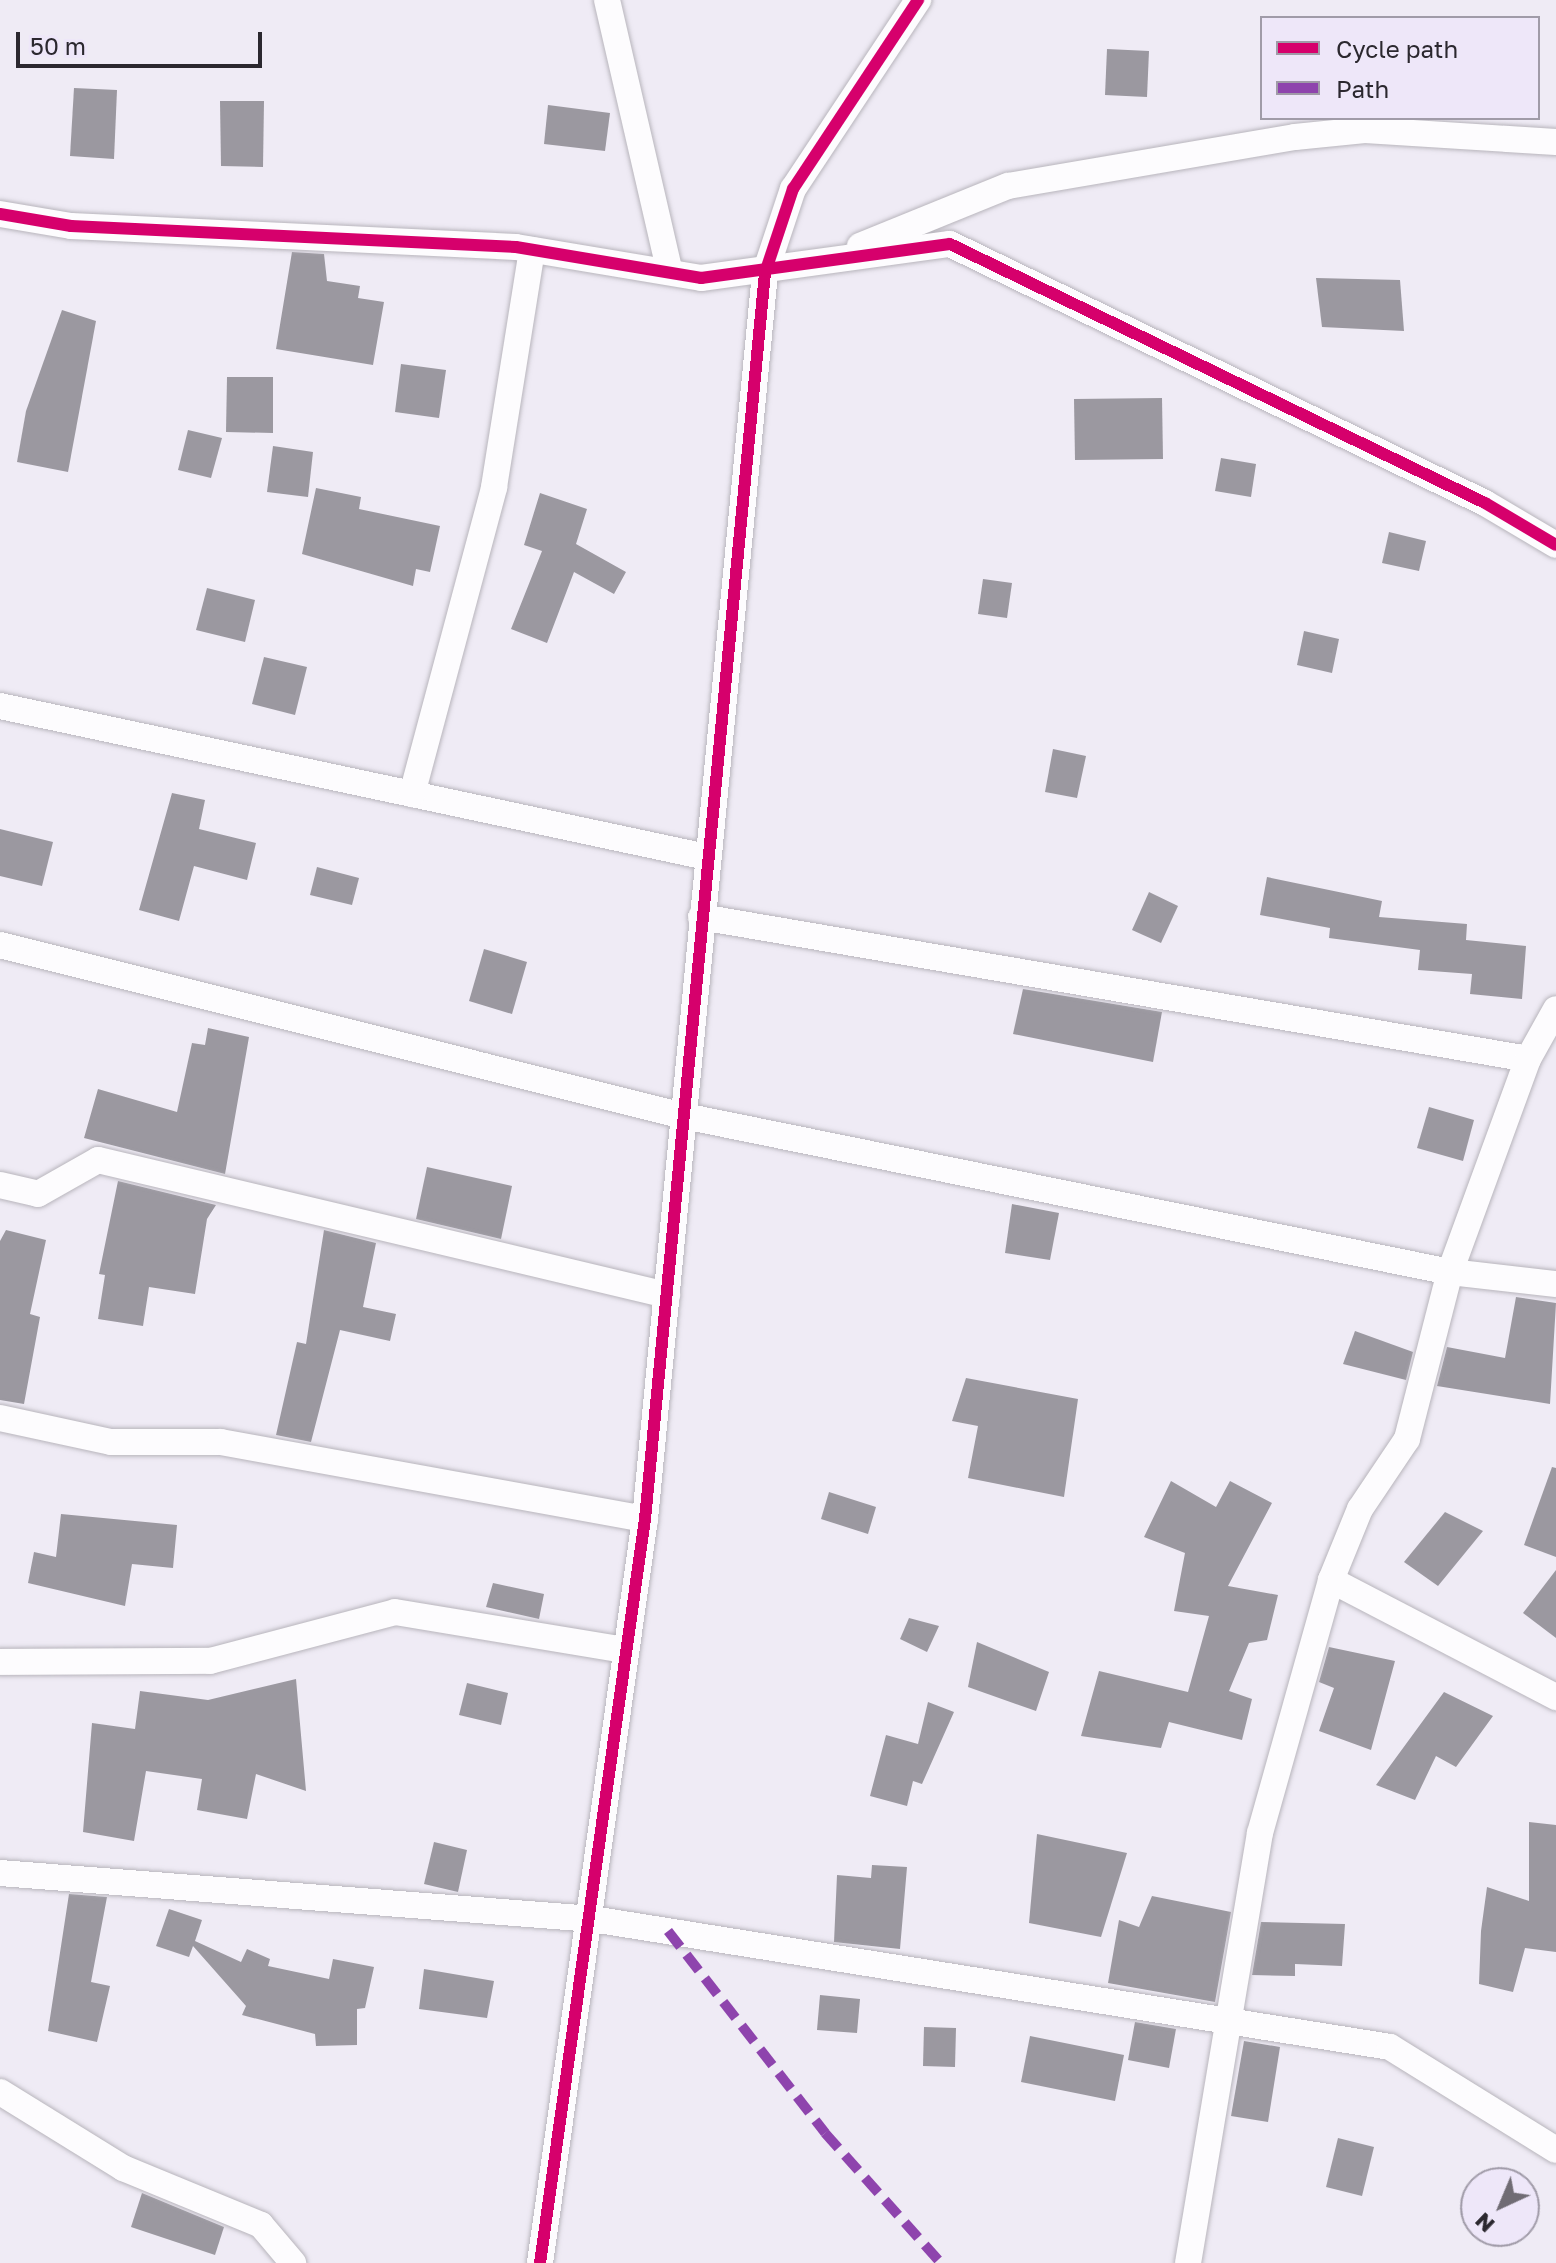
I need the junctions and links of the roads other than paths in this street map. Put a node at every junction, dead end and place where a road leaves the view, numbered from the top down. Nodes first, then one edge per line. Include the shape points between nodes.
1 (607, 0) edge
2 (918, 0) edge
3 (1556, 142) edge
4 (0, 214) edge
5 (532, 250) junction
6 (838, 254) junction
7 (669, 269) junction
8 (765, 273) junction
9 (1556, 545) edge
10 (0, 706) edge
11 (412, 794) junction
12 (707, 857) junction
13 (701, 917) junction
14 (0, 945) edge
15 (1556, 1009) edge
16 (1528, 1059) junction
17 (684, 1116) junction
18 (0, 1185) edge
19 (1450, 1272) junction
20 (1556, 1284) edge
21 (667, 1295) junction
22 (0, 1418) edge
23 (645, 1519) junction
24 (1331, 1580) junction
25 (624, 1650) junction
26 (0, 1662) edge
27 (1556, 1697) edge
28 (0, 1873) edge
29 (592, 1919) junction
30 (1223, 2025) junction
31 (0, 2092) edge
32 (1556, 2150) edge
33 (293, 2263) edge
34 (540, 2263) edge
35 (1188, 2263) edge

1 - 7 street
2 - 8 street via 793,189
3 - 6 street via 1365,130 1295,137 1008,186
4 - 5 street via 71,226
5 - 7 street
5 - 11 street via 494,487
6 - 8 street
6 - 9 street via 950,244 1485,503
7 - 8 street via 701,278
8 - 12 street
10 - 11 street
11 - 12 street
12 - 13 street
13 - 16 street
13 - 17 street
14 - 17 street
15 - 16 street
16 - 19 street
17 - 19 street
17 - 21 street
18 - 21 street via 38,1194 98,1160
19 - 20 street
19 - 24 street via 1407,1439 1360,1509
21 - 23 street
22 - 23 street via 111,1442 221,1442
23 - 25 street
24 - 27 street
24 - 30 street via 1260,1833
25 - 26 street via 395,1612 210,1661
25 - 29 street
28 - 29 street
29 - 30 street
29 - 34 street
30 - 32 street via 1390,2047
30 - 35 street
31 - 33 street via 123,2168 261,2225

